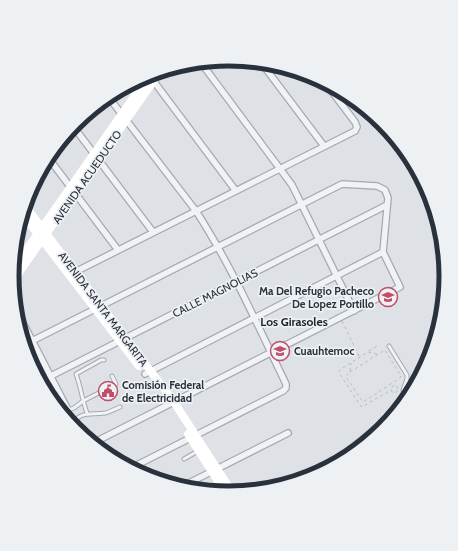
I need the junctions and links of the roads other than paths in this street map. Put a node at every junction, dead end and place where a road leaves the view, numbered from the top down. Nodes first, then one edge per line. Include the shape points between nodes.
1 (204, 67) edge
2 (266, 69) edge
3 (153, 80) edge
4 (146, 82) edge
5 (334, 94) edge
6 (112, 101) edge
7 (124, 118) junction
8 (77, 131) edge
9 (324, 146) junction
10 (96, 157) junction
11 (52, 162) edge
12 (280, 168) junction
13 (236, 190) junction
14 (73, 191) junction
15 (302, 205) junction
16 (387, 205) junction
17 (196, 211) junction
18 (29, 212) edge
19 (27, 219) edge
20 (153, 232) junction
21 (42, 234) junction
22 (319, 240) junction
23 (218, 247) junction
24 (118, 250) junction
25 (383, 252) junction
26 (19, 262) edge
27 (19, 271) edge
28 (72, 273) junction
29 (337, 275) junction
30 (235, 282) junction
31 (98, 307) junction
32 (354, 311) junction
33 (253, 318) junction
34 (25, 326) edge
35 (32, 340) junction
36 (123, 340) junction
37 (389, 346) dead end
38 (271, 353) junction
39 (104, 360) dead end
40 (147, 372) junction
41 (50, 376) junction
42 (112, 376) dead end
43 (46, 378) edge
44 (404, 392) edge
45 (83, 401) junction
46 (63, 404) edge
47 (171, 404) junction
48 (120, 407) dead end
49 (68, 410) edge
50 (87, 413) junction
51 (76, 419) edge
52 (288, 433) dead end
53 (193, 437) junction
54 (99, 440) edge
55 (198, 451) junction
56 (184, 459) dead end
57 (138, 465) edge
58 (214, 470) junction
59 (191, 482) edge
60 (222, 485) edge
61 (227, 486) edge

1 - 12 street
2 - 9 street
3 - 13 street
4 - 7 main road, AVENIDA ACUEDUCTO
5 - 9 street via 357,127 355,131
6 - 7 street
7 - 10 main road, AVENIDA ACUEDUCTO
7 - 17 street
8 - 10 street
9 - 12 street
10 - 14 main road, AVENIDA ACUEDUCTO
10 - 20 street
11 - 14 street
12 - 13 street
12 - 15 street
13 - 17 street
14 - 21 main road, AVENIDA ACUEDUCTO
14 - 24 street
15 - 16 street via 342,184 382,187 387,195
15 - 22 street
15 - 23 street
16 - 22 street, CALLE MAGNOLIAS
16 - 25 street
17 - 20 street
17 - 23 street
18 - 21 main road, AVENIDA SANTA MARGARITA
19 - 21 main road, AVENIDA SANTA MARGARITA
20 - 24 street
21 - 26 main road, AVENIDA ACUEDUCTO
21 - 27 main road, AVENIDA ACUEDUCTO
21 - 28 main road, AVENIDA SANTA MARGARITA
22 - 29 street
22 - 30 street, CALLE MAGNOLIAS
23 - 30 street
23 - 31 street
24 - 28 street
25 - 29 street
25 - 32 street via 400,287
28 - 31 main road, AVENIDA SANTA MARGARITA
29 - 32 street
29 - 33 street
30 - 33 street
30 - 36 street, CALLE MAGNOLIAS
31 - 35 street
31 - 36 main road, AVENIDA SANTA MARGARITA
32 - 38 street
33 - 38 street
33 - 40 street
34 - 35 street
35 - 41 street
36 - 40 main road, AVENIDA SANTA MARGARITA
36 - 41 street, CALLE MAGNOLIAS
37 - 44 lane via 407,375
38 - 47 street
38 - 53 street via 286,388
39 - 45 lane via 76,374 81,385
40 - 47 main road, AVENIDA SANTA MARGARITA
41 - 43 street, CALLE MAGNOLIAS
41 - 46 street
42 - 45 lane via 116,384
45 - 49 lane
45 - 50 lane
47 - 53 main road, AVENIDA SANTA MARGARITA
47 - 54 street
48 - 50 lane via 107,413
50 - 51 lane
52 - 58 street
53 - 55 main road, AVENIDA SANTA MARGARITA
53 - 57 street
53 - 58 main road, AVENIDA SANTA MARGARITA
55 - 56 lane
55 - 58 main road, AVENIDA SANTA MARGARITA
58 - 59 street
58 - 60 main road, AVENIDA SANTA MARGARITA
58 - 61 main road, AVENIDA SANTA MARGARITA

